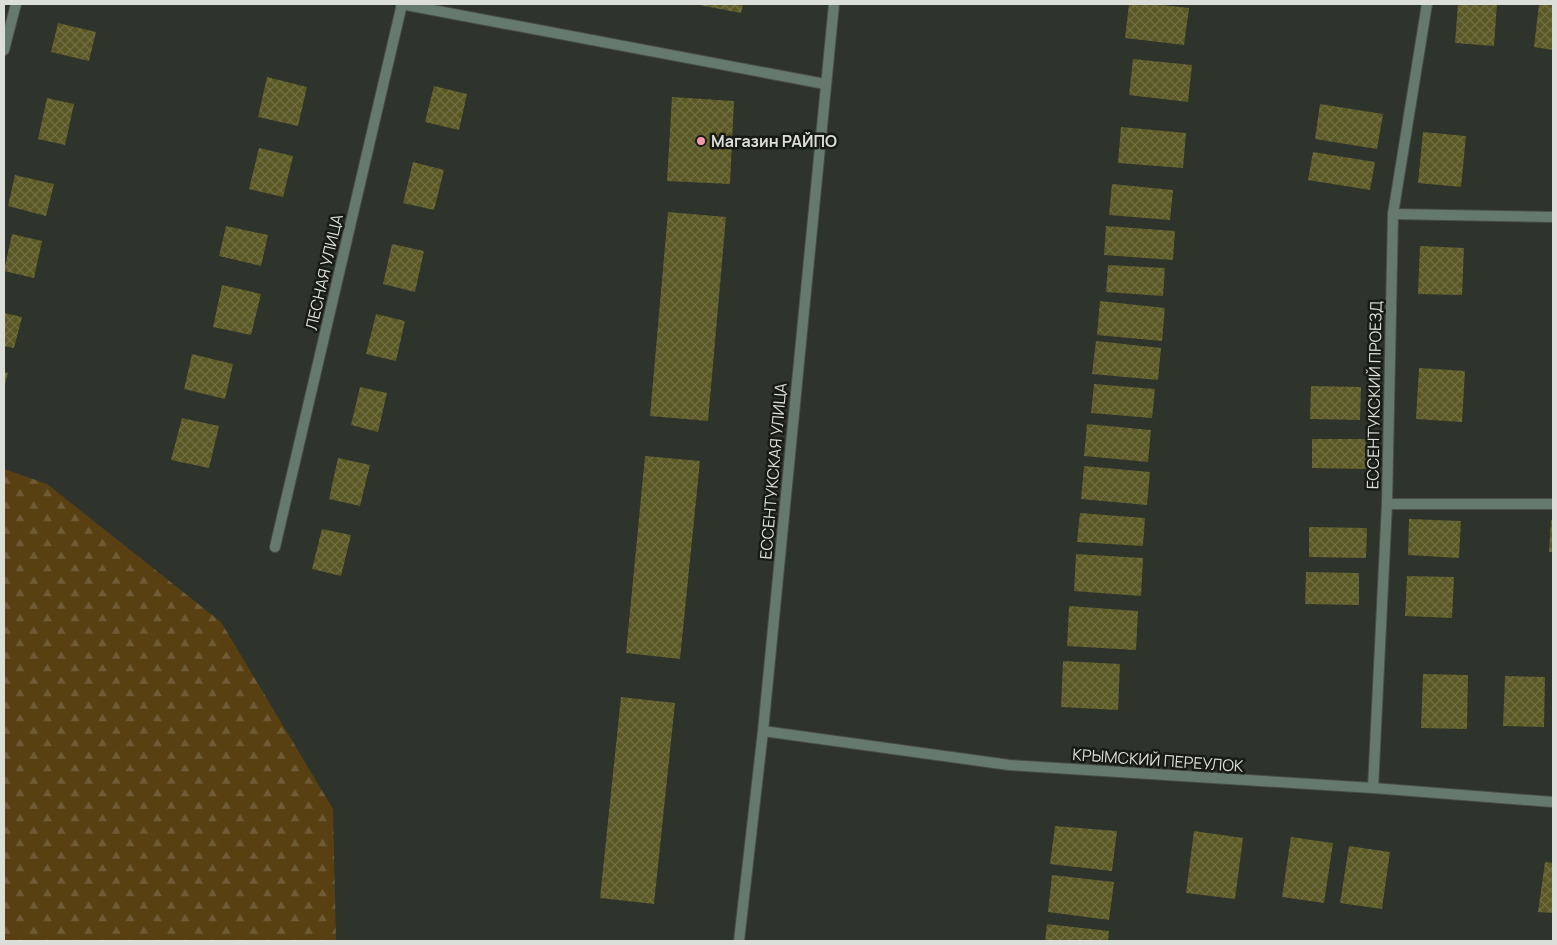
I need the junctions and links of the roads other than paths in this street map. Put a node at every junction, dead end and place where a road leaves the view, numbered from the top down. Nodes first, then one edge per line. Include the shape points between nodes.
1 (16, 4) edge
2 (402, 4) edge
3 (834, 4) edge
4 (1427, 4) edge
5 (4, 50) edge
6 (825, 84) junction
7 (1393, 214) junction
8 (1553, 217) edge
9 (1387, 504) junction
10 (1553, 504) edge
11 (275, 547) dead end
12 (763, 731) junction
13 (1373, 788) junction
14 (1553, 802) edge
15 (739, 941) edge

1 - 5 street
2 - 6 street
2 - 11 street, ЛЕСНАЯ УЛИЦА
3 - 6 street, ЕССЕНТУКСКАЯ УЛИЦА
4 - 7 street, ЕССЕНТУКСКИЙ ПРОЕЗД
6 - 12 street, ЕССЕНТУКСКАЯ УЛИЦА
7 - 8 street
7 - 9 street, ЕССЕНТУКСКИЙ ПРОЕЗД
9 - 10 street
9 - 13 street, ЕССЕНТУКСКИЙ ПРОЕЗД
12 - 13 street, КРЫМСКИЙ ПЕРЕУЛОК via 1009,765
12 - 15 street, ЕССЕНТУКСКАЯ УЛИЦА
13 - 14 street, КРЫМСКИЙ ПЕРЕУЛОК

